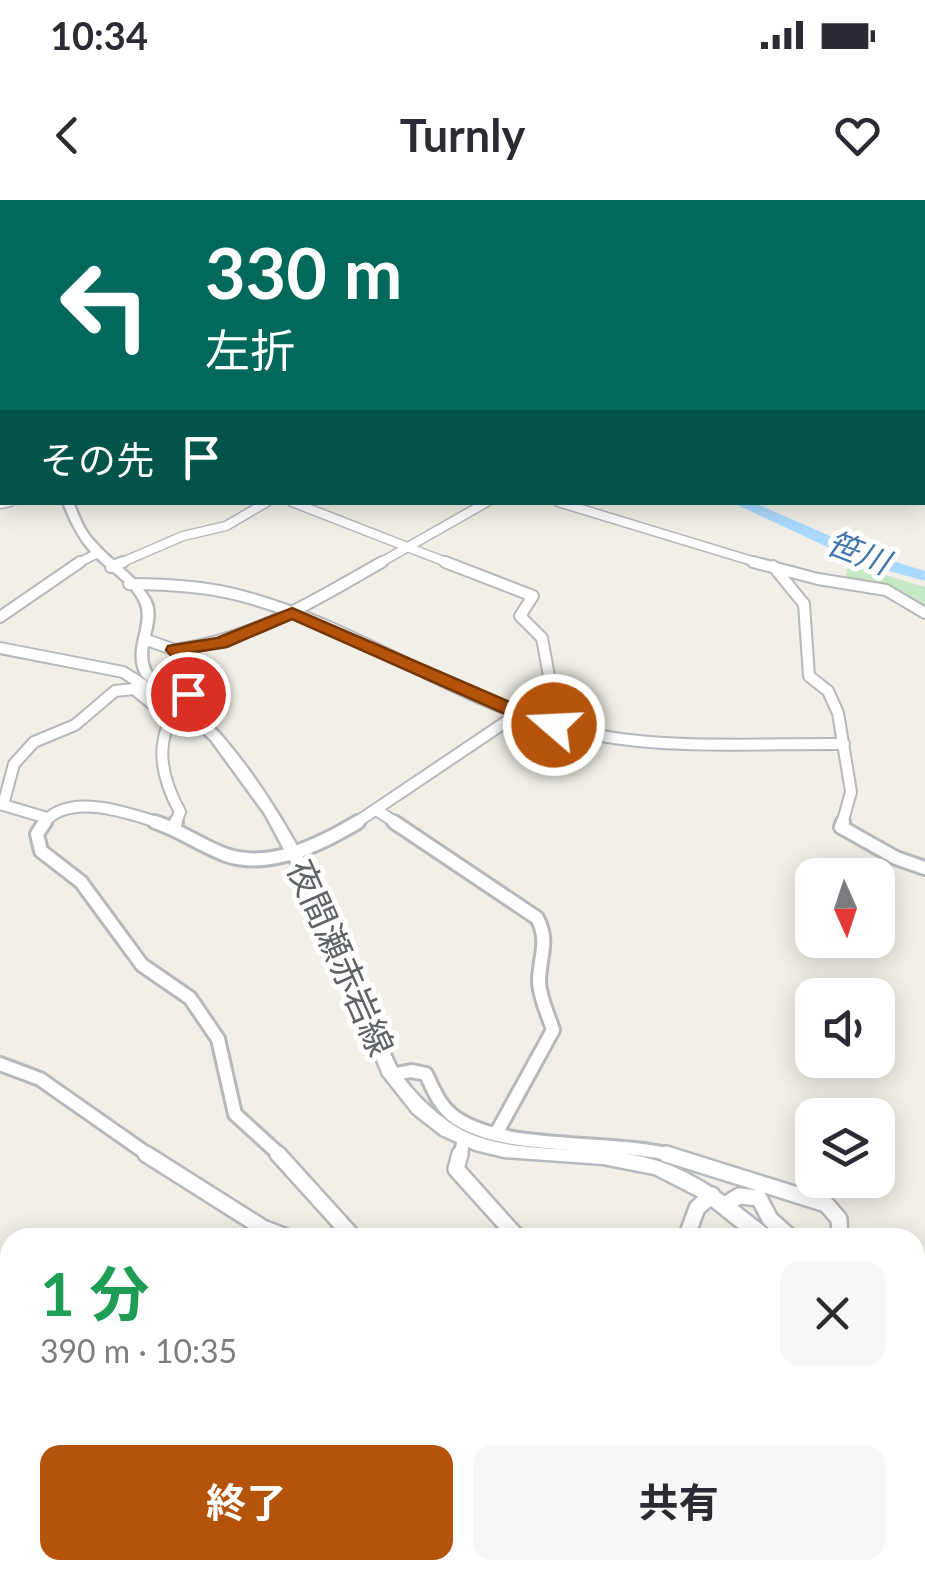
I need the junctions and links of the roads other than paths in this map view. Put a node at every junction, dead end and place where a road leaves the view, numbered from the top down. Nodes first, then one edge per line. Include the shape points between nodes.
1 (69, 505) edge
2 (262, 505) edge
3 (299, 505) edge
4 (482, 505) edge
5 (567, 505) edge
6 (408, 549) junction
7 (96, 554) junction
8 (774, 566) junction
9 (112, 567) junction
10 (129, 584) junction
11 (292, 613) junction
12 (925, 613) edge
13 (0, 617) edge
14 (144, 639) junction
15 (0, 648) edge
16 (175, 650) junction
17 (174, 702) junction
18 (519, 713) junction
19 (554, 725) junction
20 (844, 744) junction
21 (1, 804) edge
22 (378, 811) junction
23 (47, 818) junction
24 (174, 828) junction
25 (292, 852) junction
26 (925, 868) edge
27 (0, 1064) edge
28 (392, 1075) junction
29 (497, 1132) junction
30 (464, 1140) junction
31 (718, 1200) junction
32 (263, 1228) edge
33 (345, 1228) edge
34 (509, 1228) edge
35 (690, 1228) edge
36 (753, 1228) edge
37 (777, 1228) edge
38 (839, 1228) edge

1 - 7 main road, 夜間瀬赤岩線 via 77,530
2 - 9 street via 226,526
3 - 6 street
4 - 6 street
5 - 8 street
6 - 11 street
6 - 19 street via 533,596 520,616 542,638
7 - 9 main road, 夜間瀬赤岩線
7 - 13 street via 60,570
8 - 12 street via 885,587
8 - 20 street via 804,604 808,676 835,700
9 - 10 main road, 夜間瀬赤岩線
10 - 11 street via 212,590
10 - 14 main road, 夜間瀬赤岩線 via 149,609
11 - 16 street via 221,643
11 - 18 street
14 - 16 street
14 - 17 main road, 夜間瀬赤岩線 via 145,674
15 - 17 street via 123,672
16 - 17 street via 185,660 180,676 190,688
17 - 21 street via 150,703 134,689 115,691 75,724 34,742 14,764
17 - 24 street via 161,757 180,812
17 - 25 main road, 夜間瀬赤岩線 via 214,734 241,768
18 - 19 street
18 - 22 street
19 - 20 street via 700,746
20 - 26 street via 851,792 841,827
21 - 23 street
22 - 25 street
22 - 29 street via 545,929 539,988 553,1030
23 - 24 street via 104,808
23 - 33 street via 37,834 41,851 81,882 142,965 190,998 218,1039 236,1114
24 - 25 street via 233,858 256,861
25 - 28 main road, 夜間瀬赤岩線 via 315,886
27 - 32 street via 40,1079
28 - 29 street via 426,1074 456,1119
28 - 30 main road, 夜間瀬赤岩線 via 441,1129
29 - 38 street via 642,1147 792,1190 826,1204
30 - 31 main road, 夜間瀬赤岩線 via 505,1153 642,1163
30 - 34 street via 456,1169
31 - 35 street via 697,1208
31 - 36 main road, 夜間瀬赤岩線
31 - 37 street via 759,1198

